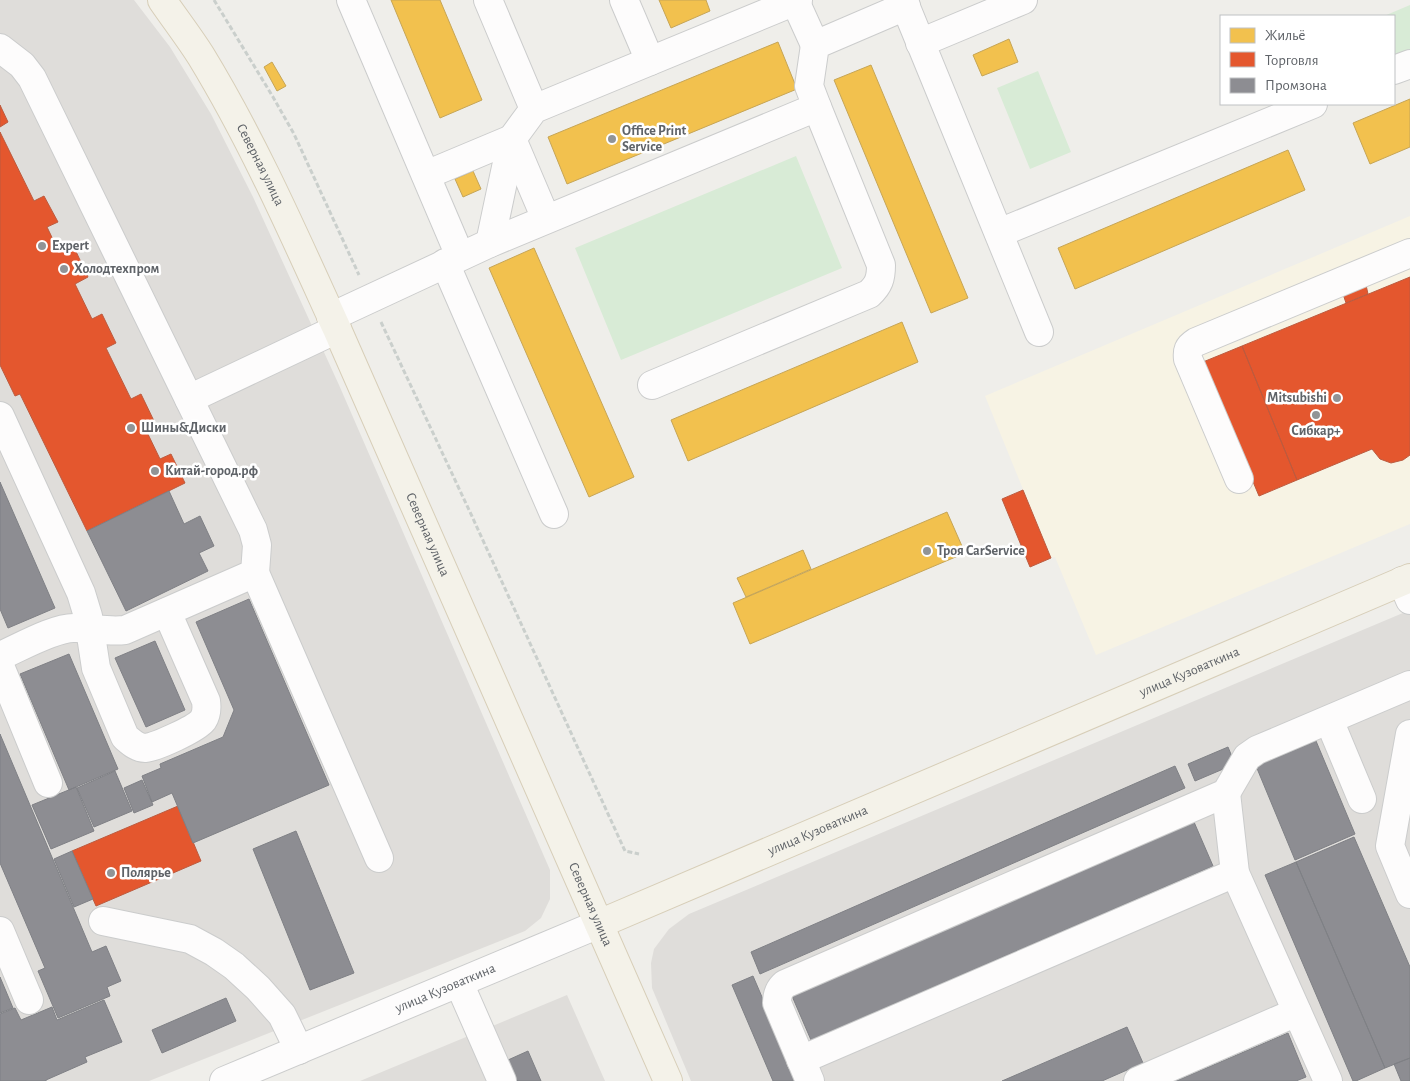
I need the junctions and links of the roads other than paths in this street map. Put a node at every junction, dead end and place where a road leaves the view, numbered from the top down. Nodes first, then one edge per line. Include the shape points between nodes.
1 (162, 0) edge
2 (351, 0) edge
3 (488, 0) edge
4 (624, 0) edge
5 (1023, 0) edge
6 (797, 1) edge
7 (904, 3) edge
8 (920, 43) junction
9 (814, 45) junction
10 (0, 48) edge
11 (650, 62) junction
12 (1410, 64) edge
13 (1395, 70) edge
14 (1311, 105) edge
15 (817, 107) junction
16 (534, 109) junction
17 (512, 139) junction
18 (426, 176) junction
19 (546, 220) junction
20 (998, 233) junction
21 (490, 243) junction
22 (1410, 253) edge
23 (452, 260) junction
24 (334, 323) junction
25 (1038, 332) dead end
26 (652, 385) dead end
27 (189, 399) junction
28 (0, 416) edge
29 (1239, 479) dead end
30 (554, 514) dead end
31 (254, 573) junction
32 (1407, 586) edge
33 (167, 612) junction
34 (90, 630) junction
35 (0, 656) edge
36 (0, 666) edge
37 (1410, 685) edge
38 (1329, 720) junction
39 (1410, 734) edge
40 (48, 784) dead end
41 (1226, 792) junction
42 (1362, 799) dead end
43 (379, 858) dead end
44 (1235, 873) junction
45 (1409, 890) edge
46 (103, 921) dead end
47 (599, 924) junction
48 (0, 931) edge
49 (459, 982) junction
50 (29, 1000) dead end
51 (1297, 1012) junction
52 (299, 1050) junction
53 (806, 1070) edge
54 (225, 1081) edge
55 (502, 1081) edge
56 (668, 1081) edge
57 (1138, 1081) edge
58 (1328, 1081) edge

1 - 24 main road, Северная улица via 200,55 239,124
2 - 18 street
3 - 16 street
4 - 11 street
5 - 8 street
6 - 9 street
6 - 11 street
7 - 8 street
7 - 9 street
8 - 20 street
9 - 15 street via 809,86
10 - 27 street via 22,65 32,78
11 - 16 street
12 - 13 street
14 - 20 street
15 - 19 street
15 - 26 street via 881,265 881,278 876,288 869,294
16 - 17 street
17 - 18 street
17 - 19 street
17 - 21 street
18 - 23 street
19 - 21 street
20 - 25 street
21 - 23 street
22 - 29 street via 1190,346 1188,359
23 - 24 street via 370,299
23 - 30 street
24 - 27 street
24 - 47 main road, Северная улица
27 - 31 street via 253,530 256,545
28 - 34 street via 81,593
31 - 33 street
31 - 43 street
32 - 47 main road, улица Кузоваткина
33 - 34 street via 125,630
33 - 34 street via 206,701 207,712 202,722 193,728 155,746 139,747 125,737 96,668
34 - 35 street via 60,630
36 - 40 street
37 - 38 street
38 - 41 street via 1257,750 1247,757
38 - 42 street
39 - 45 street via 1390,846
41 - 44 street
41 - 53 street via 785,984 777,995 777,1003
44 - 51 street
44 - 53 street
46 - 52 street via 190,939 214,952 258,988 282,1016
47 - 49 street, улица Кузоваткина
47 - 56 main road, Северная улица
48 - 50 street
49 - 52 street, улица Кузоваткина
49 - 55 street
51 - 57 street
51 - 58 street
52 - 54 street, улица Кузоваткина

